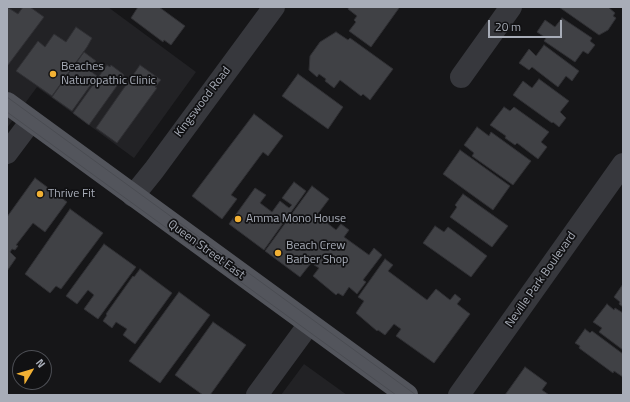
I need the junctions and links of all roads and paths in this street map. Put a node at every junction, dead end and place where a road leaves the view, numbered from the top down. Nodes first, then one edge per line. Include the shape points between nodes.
1 (274, 7) edge
2 (511, 7) edge
3 (461, 77) dead end
4 (7, 103) edge
5 (31, 121) junction
6 (7, 153) edge
7 (623, 164) edge
8 (133, 196) junction
9 (309, 324) junction
10 (258, 395) edge
11 (407, 395) edge
12 (459, 395) edge

1 - 8 street, Kingswood Road
2 - 3 street
4 - 5 main road, Queen Street East
5 - 6 street
5 - 8 main road, Queen Street East
7 - 12 street, Neville Park Boulevard
8 - 9 main road, Queen Street East
9 - 10 street
9 - 11 main road, Queen Street East

